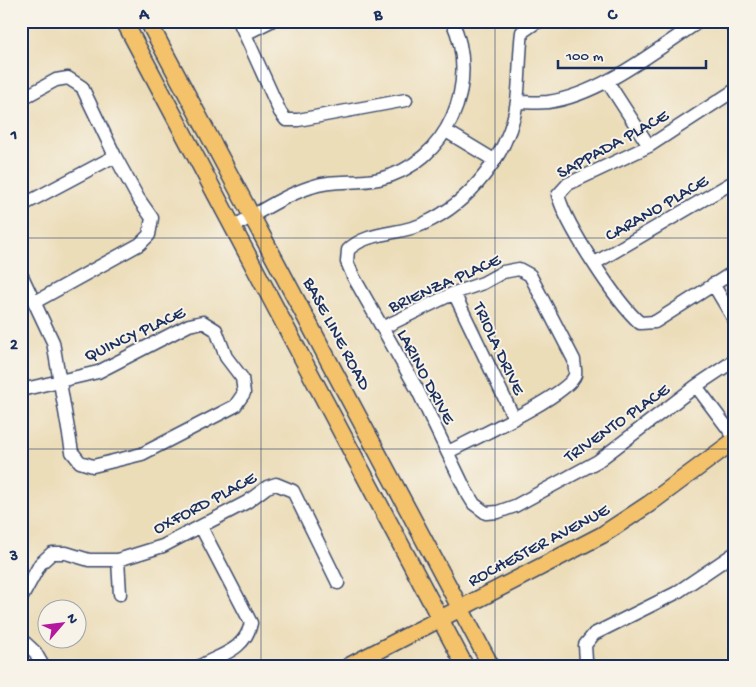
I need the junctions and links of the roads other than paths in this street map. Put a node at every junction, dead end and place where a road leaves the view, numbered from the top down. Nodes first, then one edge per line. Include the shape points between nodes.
1 (124, 21) edge
2 (148, 21) edge
3 (238, 21) edge
4 (271, 21) edge
5 (452, 21) edge
6 (541, 21) edge
7 (700, 21) edge
8 (729, 21) edge
9 (735, 32) edge
10 (245, 34) junction
11 (607, 81) junction
12 (735, 90) edge
13 (21, 99) edge
14 (406, 100) dead end
15 (517, 102) junction
16 (446, 131) junction
17 (649, 146) junction
18 (115, 156) junction
19 (494, 160) junction
20 (735, 181) edge
21 (21, 206) edge
22 (252, 216) junction
23 (233, 227) junction
24 (595, 263) junction
25 (735, 271) edge
26 (21, 274) edge
27 (713, 284) junction
28 (454, 293) junction
29 (35, 302) junction
30 (735, 322) edge
31 (382, 328) junction
32 (735, 360) edge
33 (60, 381) junction
34 (696, 386) junction
35 (21, 390) edge
36 (514, 418) junction
37 (735, 439) edge
38 (448, 452) junction
39 (486, 513) joint
40 (201, 527) junction
41 (735, 553) edge
42 (118, 560) junction
43 (338, 583) dead end
44 (120, 594) dead end
45 (21, 599) edge
46 (462, 607) junction
47 (440, 618) junction
48 (21, 639) edge
49 (43, 666) edge
50 (200, 666) edge
51 (349, 666) edge
52 (465, 666) edge
53 (491, 666) edge
54 (589, 666) edge

1 - 23 main road
2 - 22 main road, BASE LINE ROAD
3 - 10 street
4 - 10 street
5 - 16 street via 464,68 460,98
6 - 15 street via 522,32
7 - 11 street
8 - 9 street
10 - 14 street via 286,120
11 - 15 street via 548,102
11 - 17 street
12 - 17 street, SAPPADA PLACE
13 - 18 street via 56,80 68,78 82,87
15 - 19 street via 509,133
16 - 19 street
16 - 22 street via 422,157 398,172 380,179 311,186
17 - 24 street, SAPPADA PLACE via 568,184 558,194 561,206
18 - 21 street
18 - 29 street via 152,218 149,235 122,255
19 - 31 street, LARINO DRIVE via 462,200 423,224 393,234 364,238 348,250 347,262 353,276
20 - 24 street, CARANO PLACE
22 - 23 street
22 - 46 main road, BASE LINE ROAD
23 - 47 main road
24 - 27 street via 626,311 640,324 655,322
25 - 27 street
26 - 29 street
27 - 30 street
28 - 31 street, BRIENZA PLACE
28 - 36 street, TRIOLA DRIVE
28 - 36 street, BRIENZA PLACE via 484,283 503,272 520,269 530,276 574,360 575,375 568,384
29 - 33 street via 53,342
31 - 38 street, LARINO DRIVE
32 - 34 street, TRIVENTO PLACE
33 - 33 street, QUINCY PLACE via 72,452 80,462 93,466 142,454 235,406 244,393 242,378 226,357 216,330 203,322 190,325 98,372
33 - 35 street, QUINCY PLACE
34 - 37 street
34 - 39 street, TRIVENTO PLACE via 598,461 515,506
36 - 38 street
37 - 46 main road, ROCHESTER AVENUE via 625,521
38 - 39 street, LARINO DRIVE via 474,504
40 - 42 street, OXFORD PLACE via 163,546
40 - 43 street, OXFORD PLACE via 267,487 284,486 293,491
40 - 50 street via 251,624 248,636 240,646
41 - 54 street via 676,593 594,634 585,645
42 - 44 street
42 - 45 street, OXFORD PLACE via 89,560 66,553 52,553 40,564
46 - 47 main road, ROCHESTER AVENUE
46 - 53 main road, BASE LINE ROAD
47 - 51 main road, ROCHESTER AVENUE
47 - 52 main road
48 - 49 street via 35,652

